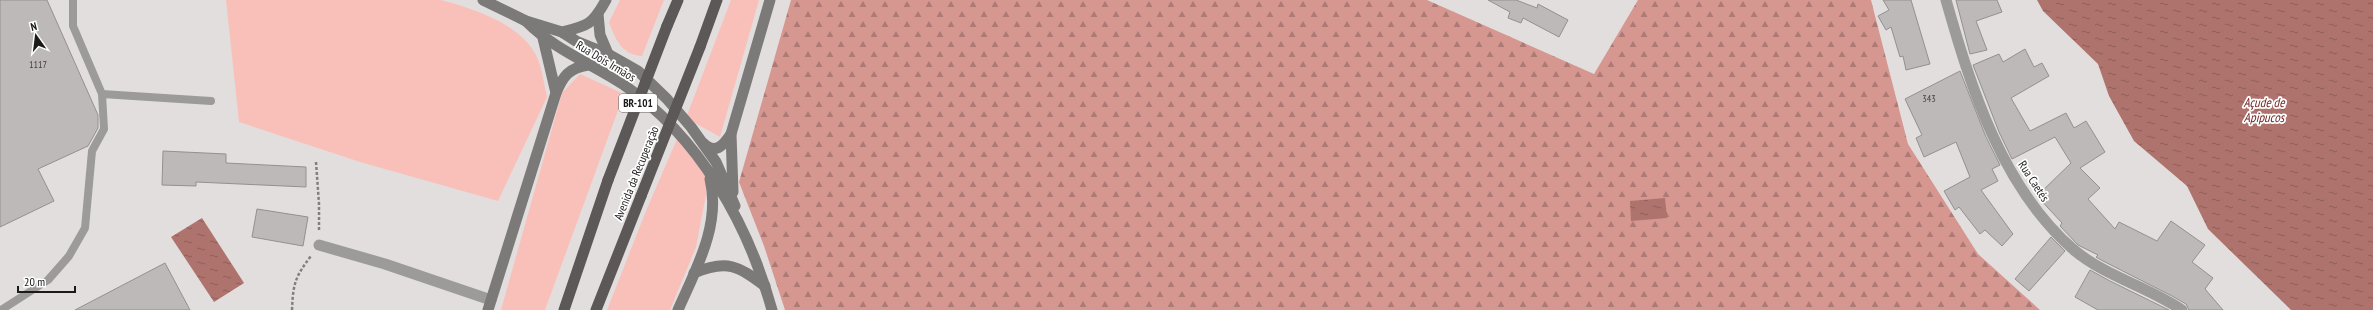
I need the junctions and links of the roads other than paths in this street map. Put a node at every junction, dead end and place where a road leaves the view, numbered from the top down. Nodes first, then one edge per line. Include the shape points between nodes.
1 (73, 0) edge
2 (483, 0) edge
3 (606, 0) edge
4 (678, 0) edge
5 (717, 0) edge
6 (770, 0) edge
7 (1946, 0) edge
8 (598, 14) junction
9 (526, 21) junction
10 (562, 32) junction
11 (543, 38) junction
12 (608, 54) junction
13 (588, 65) junction
14 (556, 93) junction
15 (102, 94) junction
16 (211, 101) dead end
17 (731, 134) junction
18 (700, 139) junction
19 (708, 171) junction
20 (733, 199) junction
21 (739, 224) junction
22 (319, 245) dead end
23 (694, 273) junction
24 (766, 286) junction
25 (489, 305) edge
26 (1, 310) edge
27 (564, 310) edge
28 (596, 310) edge
29 (678, 310) edge
30 (772, 310) edge
31 (2182, 310) edge

1 - 15 lane via 73,26
2 - 9 main road, Rua Dois Irmãos
3 - 8 main road
4 - 27 highway, Avenida da Recuperação / BR-101, bridge via 608,180
5 - 28 highway, Avenida da Recuperação / BR-101, bridge
6 - 17 main road
7 - 31 street, Rua Caetés via 1979,98 2000,150 2024,193 2048,224 2074,250 2106,271 2133,282
8 - 10 main road via 587,25
8 - 12 main road, Rua Dois Irmãos via 600,35
9 - 10 main road, Rua Dois Irmãos
9 - 11 main road, Rua Dois Irmãos
10 - 12 main road, Rua Dois Irmãos via 576,41
11 - 13 main road, Rua Dois Irmãos
11 - 14 main road
12 - 18 main road, Rua Dois Irmãos via 638,71 667,99
13 - 14 main road via 566,73
13 - 19 main road, Rua Dois Irmãos via 613,78 648,103 691,146
14 - 25 main road
15 - 16 lane
15 - 26 lane via 104,129 92,151 85,228 69,256 48,280
17 - 18 main road, Rua Dois Irmãos via 725,144 715,149 710,149
17 - 20 main road, Rua Dois Irmãos
18 - 20 main road, Rua Dois Irmãos via 716,162
19 - 21 main road, Rua Dois Irmãos
19 - 23 main road via 714,216
20 - 21 main road, Rua Dois Irmãos
21 - 24 main road, Rua Dois Irmãos
22 - 25 street via 384,264
23 - 24 main road via 722,265 734,266
23 - 29 main road
24 - 30 main road, Rua Dois Irmãos

